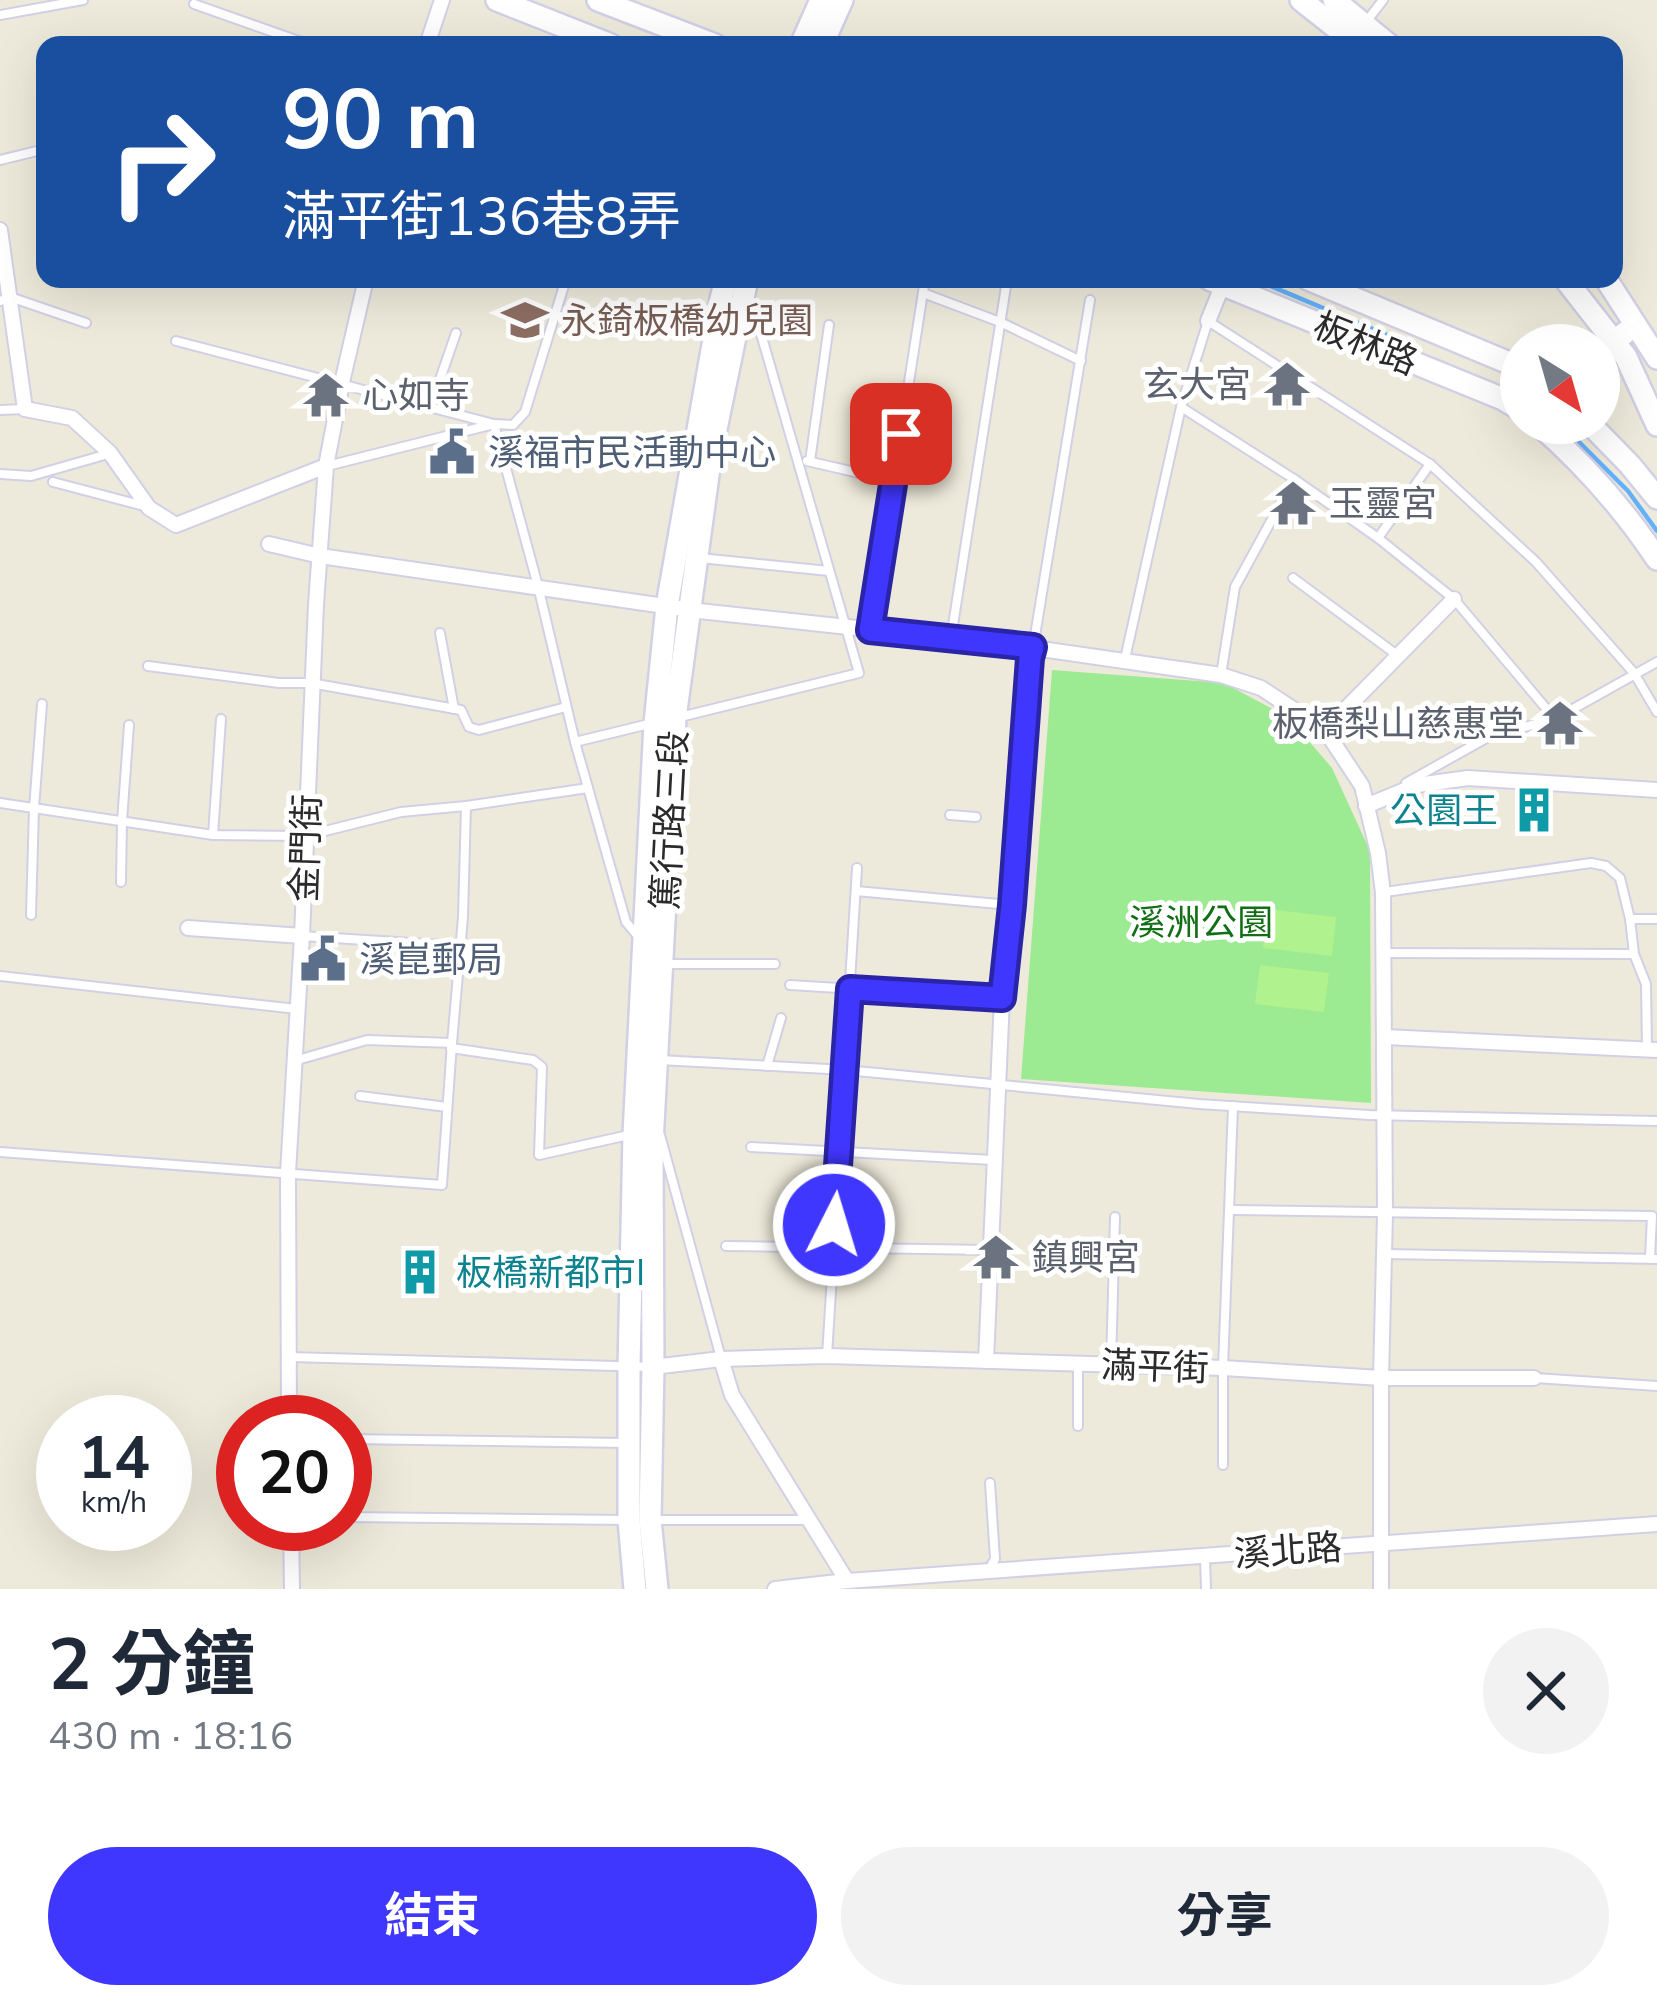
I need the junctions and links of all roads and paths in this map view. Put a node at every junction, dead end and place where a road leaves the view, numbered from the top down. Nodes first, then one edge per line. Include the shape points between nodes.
1 (83, 0) edge
2 (442, 0) edge
3 (497, 0) edge
4 (598, 0) edge
5 (821, 0) edge
6 (842, 0) edge
7 (1300, 0) edge
8 (1334, 0) edge
9 (1383, 0) edge
10 (194, 4) dead end
11 (0, 14) edge
12 (283, 36) edge
13 (430, 36) edge
14 (588, 36) edge
15 (692, 36) edge
16 (805, 36) edge
17 (826, 36) edge
18 (1357, 36) edge
19 (36, 151) edge
20 (0, 160) edge
21 (0, 230) edge
22 (364, 288) edge
23 (563, 288) edge
24 (725, 288) edge
25 (745, 288) edge
26 (924, 288) edge
27 (1006, 288) edge
28 (1215, 288) edge
29 (1231, 288) edge
30 (1330, 288) edge
31 (1570, 288) edge
32 (1612, 288) edge
33 (923, 293) junction
34 (5, 299) edge
35 (1090, 300) dead end
36 (1208, 321) junction
37 (1000, 322) junction
38 (86, 323) dead end
39 (1592, 324) edge
40 (829, 325) dead end
41 (1636, 325) junction
42 (456, 333) dead end
43 (760, 334) dead end
44 (1620, 338) edge
45 (176, 341) dead end
46 (1620, 355) edge
47 (1657, 358) edge
48 (1500, 359) edge
49 (1081, 361) junction
50 (341, 385) junction
51 (1500, 398) edge
52 (1180, 407) junction
53 (430, 408) junction
54 (25, 409) junction
55 (0, 410) edge
56 (494, 424) junction
57 (1657, 425) edge
58 (1559, 444) edge
59 (1609, 444) edge
60 (110, 453) junction
61 (796, 458) junction
62 (810, 461) junction
63 (1430, 464) junction
64 (326, 466) junction
65 (0, 474) edge
66 (1294, 479) junction
67 (894, 481) junction
68 (53, 482) dead end
69 (1657, 498) edge
70 (149, 508) junction
71 (1378, 538) junction
72 (269, 544) dead end
73 (320, 556) junction
74 (696, 558) junction
75 (1657, 559) edge
76 (829, 572) junction
77 (1292, 578) dead end
78 (538, 586) junction
79 (1454, 599) junction
80 (678, 608) junction
81 (845, 627) junction
82 (870, 630) junction
83 (440, 633) dead end
84 (951, 638) junction
85 (1033, 647) junction
86 (1398, 656) junction
87 (1125, 661) junction
88 (1657, 662) edge
89 (148, 666) dead end
90 (1634, 673) junction
91 (1221, 675) junction
92 (311, 683) junction
93 (42, 704) dead end
94 (566, 707) junction
95 (457, 710) junction
96 (1657, 712) edge
97 (221, 718) dead end
98 (1555, 719) junction
99 (664, 721) junction
100 (129, 725) dead end
101 (1325, 730) junction
102 (575, 742) junction
103 (588, 788) junction
104 (1657, 790) edge
105 (0, 803) edge
106 (466, 806) junction
107 (1366, 806) junction
108 (34, 808) junction
109 (950, 815) dead end
110 (976, 817) dead end
111 (122, 821) junction
112 (213, 835) junction
113 (305, 836) junction
114 (857, 868) dead end
115 (122, 882) dead end
116 (856, 891) junction
117 (1383, 892) junction
118 (1012, 905) junction
119 (31, 915) dead end
120 (1630, 919) junction
121 (1657, 919) edge
122 (188, 928) dead end
123 (302, 936) junction
124 (643, 943) junction
125 (460, 946) junction
126 (1384, 953) junction
127 (1634, 954) junction
128 (661, 964) junction
129 (775, 964) dead end
130 (0, 976) edge
131 (790, 985) dead end
132 (850, 989) junction
133 (1002, 998) junction
134 (297, 1010) junction
135 (781, 1018) dead end
136 (1385, 1037) junction
137 (452, 1046) junction
138 (1652, 1050) edge
139 (657, 1060) junction
140 (293, 1061) junction
141 (767, 1066) junction
142 (846, 1070) junction
143 (997, 1085) junction
144 (360, 1096) dead end
145 (1233, 1106) junction
146 (447, 1107) junction
147 (653, 1112) junction
148 (1385, 1114) junction
149 (1657, 1121) edge
150 (634, 1134) junction
151 (752, 1148) dead end
152 (841, 1151) junction
153 (0, 1152) edge
154 (994, 1160) junction
155 (287, 1173) junction
156 (1230, 1210) junction
157 (1385, 1214) junction
158 (1115, 1217) dead end
159 (726, 1246) dead end
160 (832, 1250) junction
161 (992, 1250) junction
162 (1383, 1254) junction
163 (1653, 1258) edge
164 (827, 1356) junction
165 (288, 1357) junction
166 (721, 1359) junction
167 (986, 1361) junction
168 (1078, 1363) junction
169 (1112, 1365) junction
170 (628, 1366) junction
171 (653, 1367) junction
172 (1223, 1368) junction
173 (1381, 1378) junction
174 (1534, 1378) joint
175 (1657, 1386) edge
176 (289, 1395) edge
177 (1078, 1426) dead end
178 (372, 1439) edge
179 (628, 1443) junction
180 (1223, 1465) dead end
181 (990, 1483) dead end
182 (372, 1517) edge
183 (639, 1520) junction
184 (809, 1520) junction
185 (1657, 1524) edge
186 (1379, 1543) junction
187 (291, 1551) edge
188 (1204, 1556) junction
189 (848, 1581) junction
190 (987, 1581) edge
191 (292, 1589) edge
192 (635, 1589) edge
193 (657, 1589) edge
194 (775, 1589) edge
195 (1206, 1589) edge
196 (1381, 1589) edge

1 - 11 lane
2 - 13 street
3 - 14 street
4 - 15 street
5 - 16 street
6 - 17 street
7 - 18 street
8 - 18 street
9 - 18 lane
10 - 12 lane
19 - 20 lane
21 - 34 street
22 - 50 street, 金門街
23 - 56 lane via 525,412 513,425
24 - 80 street, 篤行路三段
25 - 74 street, 篤行路三段
26 - 33 lane
27 - 37 lane
28 - 36 street
29 - 51 street, 板林路
30 - 48 street, 板林路
31 - 39 street
32 - 41 street
33 - 37 lane
33 - 67 lane
34 - 38 lane
34 - 54 street
35 - 49 lane
36 - 52 lane
36 - 63 lane
37 - 49 lane
37 - 84 lane
40 - 62 lane
41 - 44 street
41 - 47 street
42 - 53 lane
43 - 61 lane
45 - 50 lane
46 - 57 street
49 - 85 lane
50 - 53 lane
50 - 64 street, 金門街
52 - 66 lane
52 - 87 lane
53 - 56 lane
54 - 55 lane
54 - 60 street via 72,418
56 - 64 lane
56 - 78 lane
58 - 75 street
59 - 69 street
60 - 65 lane via 31,476
60 - 70 street
61 - 62 lane
61 - 76 lane
62 - 67 lane
63 - 71 lane
63 - 90 lane via 1537,562
64 - 70 street via 176,525
64 - 73 street, 金門街
66 - 71 lane
66 - 91 lane via 1235,587
67 - 82 lane
68 - 70 lane
71 - 79 lane
72 - 73 street
73 - 78 street
73 - 92 street, 金門街
74 - 76 lane
74 - 80 street, 篤行路三段
76 - 81 lane
77 - 86 lane
78 - 80 street
78 - 94 lane
79 - 86 street
79 - 98 lane
80 - 81 street
80 - 99 street, 篤行路三段
81 - 82 street
81 - 99 lane via 859,674
82 - 84 street
83 - 95 lane
84 - 85 street
85 - 87 street
85 - 118 street
86 - 101 street
87 - 91 street
88 - 90 lane
89 - 92 lane
90 - 96 lane
90 - 98 lane
91 - 101 street via 1261,688
92 - 95 lane
92 - 113 street, 金門街
93 - 108 lane
94 - 95 lane via 479,730
94 - 102 lane
97 - 112 lane
98 - 107 lane via 1490,736
99 - 102 lane
99 - 124 street, 篤行路三段
99 - 128 street, 篤行路三段
100 - 111 lane
101 - 107 street
102 - 103 lane
103 - 106 lane
103 - 124 lane via 626,922
104 - 107 street via 1468,778 1418,785
105 - 108 lane
106 - 113 lane via 401,812
106 - 125 lane
107 - 117 street
108 - 111 lane
108 - 119 lane
109 - 110 lane
111 - 112 lane
111 - 115 lane
112 - 113 lane
113 - 123 street, 金門街
114 - 116 lane
116 - 118 lane
116 - 132 lane
117 - 120 lane via 1591,863 1620,878
117 - 126 street
118 - 133 street
120 - 121 lane
120 - 127 lane
122 - 123 street
123 - 125 lane
123 - 134 street, 金門街
124 - 128 lane
124 - 150 street, 篤行路三段
125 - 137 lane
126 - 127 lane
126 - 136 street
127 - 138 lane via 1646,984
128 - 129 lane
128 - 139 street, 篤行路三段
130 - 134 lane
131 - 132 lane
132 - 133 lane
132 - 142 lane
133 - 143 street
134 - 140 street, 金門街
135 - 141 lane
136 - 138 street
136 - 148 street
137 - 140 lane via 367,1040
137 - 146 lane
137 - 150 lane via 542,1067 539,1154
139 - 141 lane
139 - 147 street, 篤行路三段
140 - 155 street, 金門街
141 - 142 lane
142 - 143 lane
142 - 152 lane
143 - 145 lane
143 - 154 street
144 - 146 lane
145 - 148 lane
145 - 156 lane
146 - 155 lane via 442,1185
147 - 166 lane
147 - 171 street, 篤行路三段
148 - 149 lane
148 - 157 street
150 - 170 street, 篤行路三段
151 - 152 lane
152 - 154 lane
152 - 160 lane
153 - 155 lane
154 - 161 street
155 - 165 street, 金門街
156 - 157 lane
156 - 172 lane
157 - 162 street
157 - 163 lane via 1652,1216
158 - 169 lane
159 - 160 lane
160 - 161 lane
160 - 164 lane
161 - 167 street
162 - 163 lane
162 - 173 street
164 - 166 street, 滿平街
164 - 167 street, 滿平街
165 - 170 lane
165 - 176 street, 金門街
166 - 171 street, 滿平街
166 - 184 street via 732,1395
167 - 168 street, 滿平街
168 - 169 street, 滿平街
168 - 177 lane
169 - 172 street, 滿平街
170 - 171 lane
170 - 179 street, 篤行路三段
171 - 183 street, 篤行路三段
172 - 173 street, 滿平街
172 - 180 lane
173 - 174 street, 滿平街
173 - 186 street
174 - 175 lane, 滿平街
178 - 179 lane
179 - 183 street, 篤行路三段
181 - 190 lane via 995,1559
182 - 183 lane
183 - 184 lane
183 - 192 street
183 - 193 street
184 - 189 street
185 - 186 street, 溪北路
186 - 188 street, 溪北路
186 - 196 street
187 - 191 street
188 - 190 street, 溪北路
188 - 195 lane
189 - 190 street, 溪北路
189 - 194 street, 溪北路

